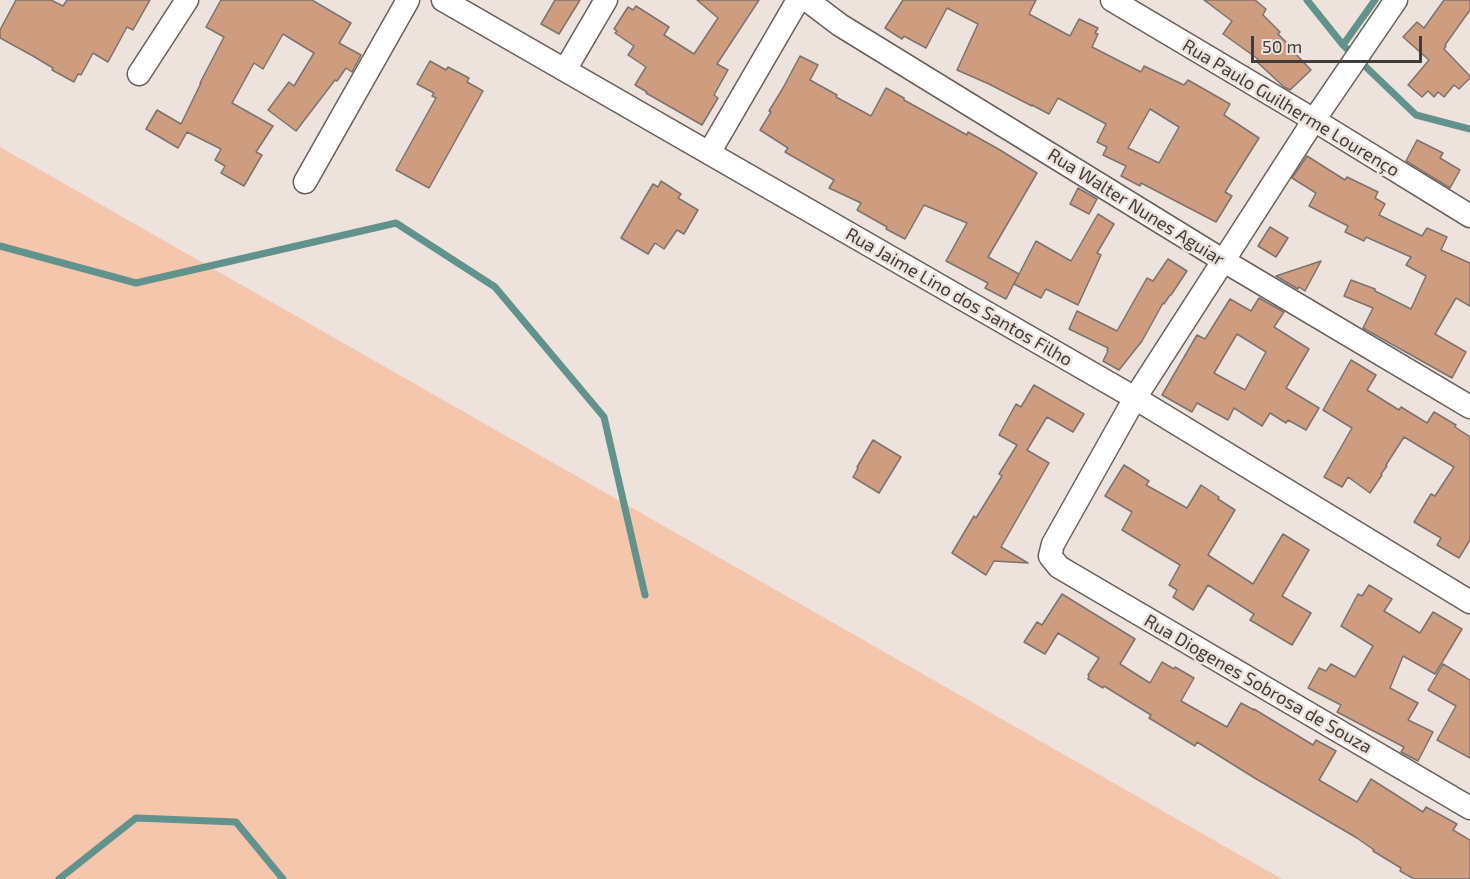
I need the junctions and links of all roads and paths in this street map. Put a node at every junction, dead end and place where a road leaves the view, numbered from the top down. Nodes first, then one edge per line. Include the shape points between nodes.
1 (187, 0) edge
2 (408, 0) edge
3 (443, 0) edge
4 (606, 0) edge
5 (798, 0) edge
6 (807, 0) edge
7 (1112, 0) edge
8 (1396, 0) edge
9 (565, 70) junction
10 (139, 74) dead end
11 (1314, 120) junction
12 (709, 153) junction
13 (305, 182) dead end
14 (1470, 216) edge
15 (1224, 261) junction
16 (1135, 398) junction
17 (1470, 407) edge
18 (1470, 602) edge
19 (1467, 799) edge

1 - 10 street
2 - 13 street
3 - 9 street, Rua Jaime Lino dos Santos Filho
4 - 9 street
5 - 12 street
6 - 15 street, Rua Walter Nunes Aguiar via 850,31
7 - 11 street, Rua Paulo Guilherme Lourenço
8 - 11 street
9 - 12 street, Rua Jaime Lino dos Santos Filho
11 - 14 street, Rua Paulo Guilherme Lourenço
11 - 15 street
12 - 16 street, Rua Jaime Lino dos Santos Filho
15 - 16 street
15 - 17 street, Rua Walter Nunes Aguiar
16 - 18 street, Rua Jaime Lino dos Santos Filho
16 - 19 street, Rua Diogenes Sobrosa de Souza via 1053,544 1050,556 1059,567

